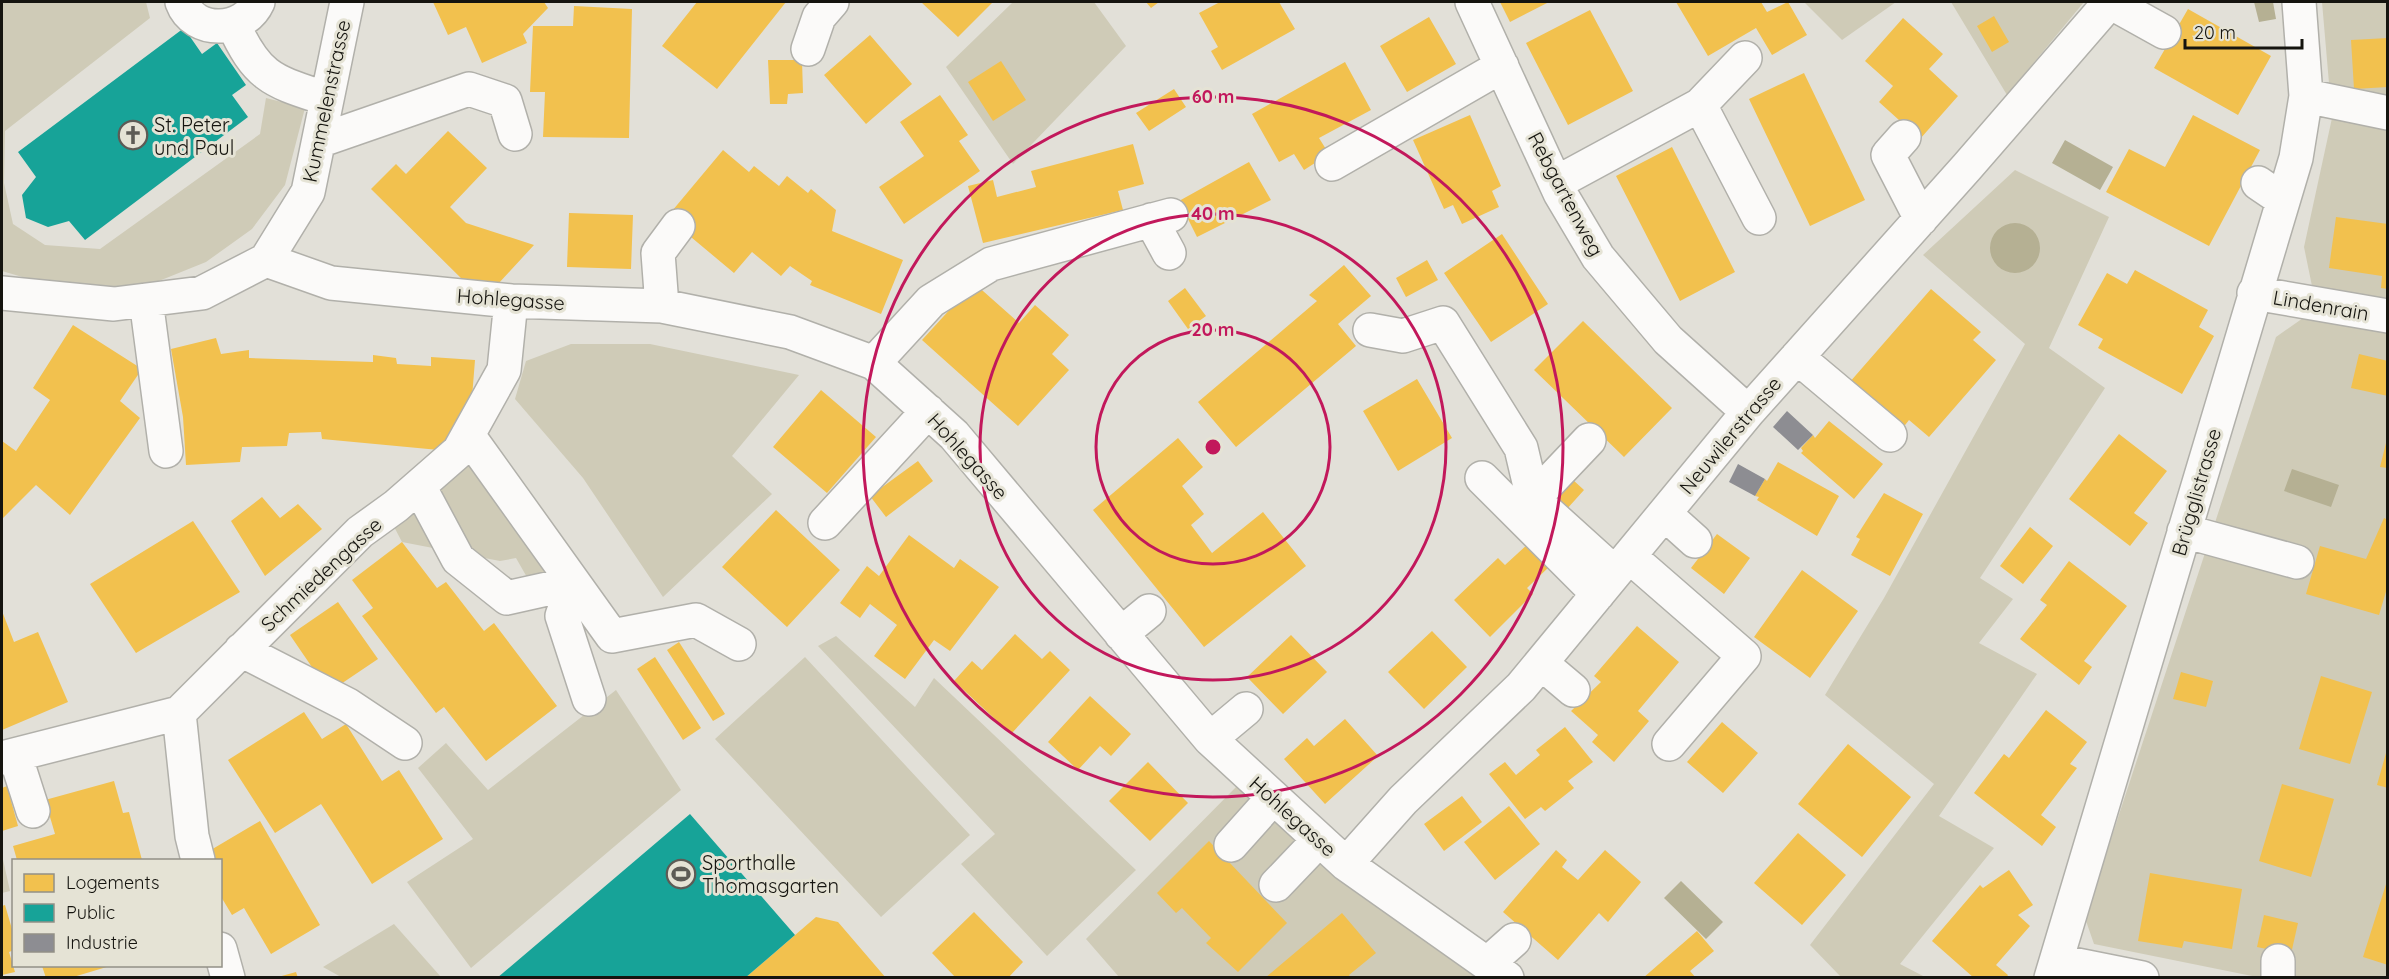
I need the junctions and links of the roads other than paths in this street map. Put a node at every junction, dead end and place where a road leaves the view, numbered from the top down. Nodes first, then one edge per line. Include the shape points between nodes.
1 (182, 2) edge
2 (258, 2) edge
3 (347, 2) edge
4 (832, 2) edge
5 (1472, 2) edge
6 (2110, 2) edge
7 (2299, 2) edge
8 (233, 24) junction
9 (2164, 33) dead end
10 (808, 49) dead end
11 (1745, 58) dead end
12 (1502, 66) junction
13 (2306, 96) junction
14 (327, 99) junction
15 (1700, 105) junction
16 (2388, 112) edge
17 (515, 134) dead end
18 (1904, 138) dead end
19 (318, 141) junction
20 (1332, 164) dead end
21 (1556, 183) junction
22 (1759, 218) dead end
23 (1921, 219) junction
24 (678, 226) dead end
25 (1169, 254) dead end
26 (266, 260) junction
27 (2, 293) edge
28 (2254, 293) junction
29 (146, 300) junction
30 (511, 301) junction
31 (662, 306) junction
32 (2385, 325) edge
33 (1370, 330) dead end
34 (1797, 357) junction
35 (874, 363) junction
36 (928, 411) junction
37 (1748, 411) junction
38 (468, 435) junction
39 (1890, 435) dead end
40 (1589, 440) dead end
41 (166, 451) dead end
42 (1482, 478) dead end
43 (419, 486) junction
44 (1533, 499) junction
45 (1665, 514) junction
46 (825, 523) dead end
47 (2184, 531) junction
48 (1695, 541) dead end
49 (2297, 562) dead end
50 (1614, 574) junction
51 (574, 584) junction
52 (1149, 611) dead end
53 (1122, 634) junction
54 (739, 644) dead end
55 (241, 650) junction
56 (1541, 663) junction
57 (1573, 690) dead end
58 (589, 699) dead end
59 (1246, 709) dead end
60 (179, 713) junction
61 (1210, 739) junction
62 (405, 743) dead end
63 (1669, 744) dead end
64 (8, 757) edge
65 (1273, 798) junction
66 (33, 811) dead end
67 (1319, 840) junction
68 (1231, 845) dead end
69 (198, 859) edge
70 (1346, 864) junction
71 (1276, 885) dead end
72 (1514, 940) dead end
73 (2054, 969) edge
74 (1497, 971) edge
75 (2142, 978) edge

1 - 8 street via 192,16 205,24
2 - 8 street via 245,18
3 - 14 street, Kummelenstrasse
4 - 10 street via 819,17
5 - 12 street, Rebgartenweg
6 - 9 street
6 - 23 street, Neuwilerstrasse
7 - 13 street, Brügglistrasse
8 - 14 street via 247,54 275,82
11 - 15 street
12 - 20 street
12 - 21 street, Rebgartenweg
13 - 16 street
13 - 28 street, Brügglistrasse via 2296,158 2271,191
14 - 19 street, Kummelenstrasse
15 - 21 street
15 - 22 street
17 - 19 street via 505,101 469,89
18 - 23 street via 1888,155
19 - 26 street, Kummelenstrasse via 308,192
21 - 37 street, Rebgartenweg via 1598,257 1632,298 1668,340
23 - 34 street, Neuwilerstrasse
24 - 31 street via 658,252
25 - 35 street via 1161,217 991,264 931,301
26 - 29 street via 202,293
26 - 30 street, Hohlegasse via 331,283
27 - 29 street via 114,304
28 - 32 street, Lindenrain
28 - 47 street, Brügglistrasse
29 - 41 street
30 - 31 street, Hohlegasse
30 - 38 street, Schmiedengasse via 504,370
31 - 35 street, Hohlegasse via 790,332
33 - 44 street via 1403,336 1443,323 1521,448
34 - 37 street, Neuwilerstrasse
34 - 39 street
35 - 36 street, Hohlegasse
36 - 46 street
36 - 53 street, Hohlegasse via 954,435
37 - 45 street, Neuwilerstrasse
38 - 43 street, Schmiedengasse via 459,451
38 - 51 street
40 - 44 street
42 - 50 street
43 - 51 street via 458,559 507,598
43 - 55 street, Schmiedengasse via 360,532
44 - 50 street
45 - 48 street
45 - 50 street, Neuwilerstrasse
47 - 49 street
47 - 73 street, Brügglistrasse
50 - 56 street, Neuwilerstrasse
50 - 63 street via 1744,656
51 - 54 street via 612,636 696,620
51 - 58 street via 562,616
52 - 53 street
53 - 61 street, Hohlegasse
55 - 60 street, Schmiedengasse
55 - 62 street via 348,705
56 - 57 street
56 - 70 street, Neuwilerstrasse via 1403,800
59 - 61 street
60 - 64 street
60 - 69 street
61 - 65 street, Hohlegasse
64 - 66 street
65 - 67 street, Hohlegasse
65 - 68 street
67 - 70 street, Hohlegasse
67 - 71 street
70 - 74 street, Hohlegasse
72 - 74 street
73 - 75 street

